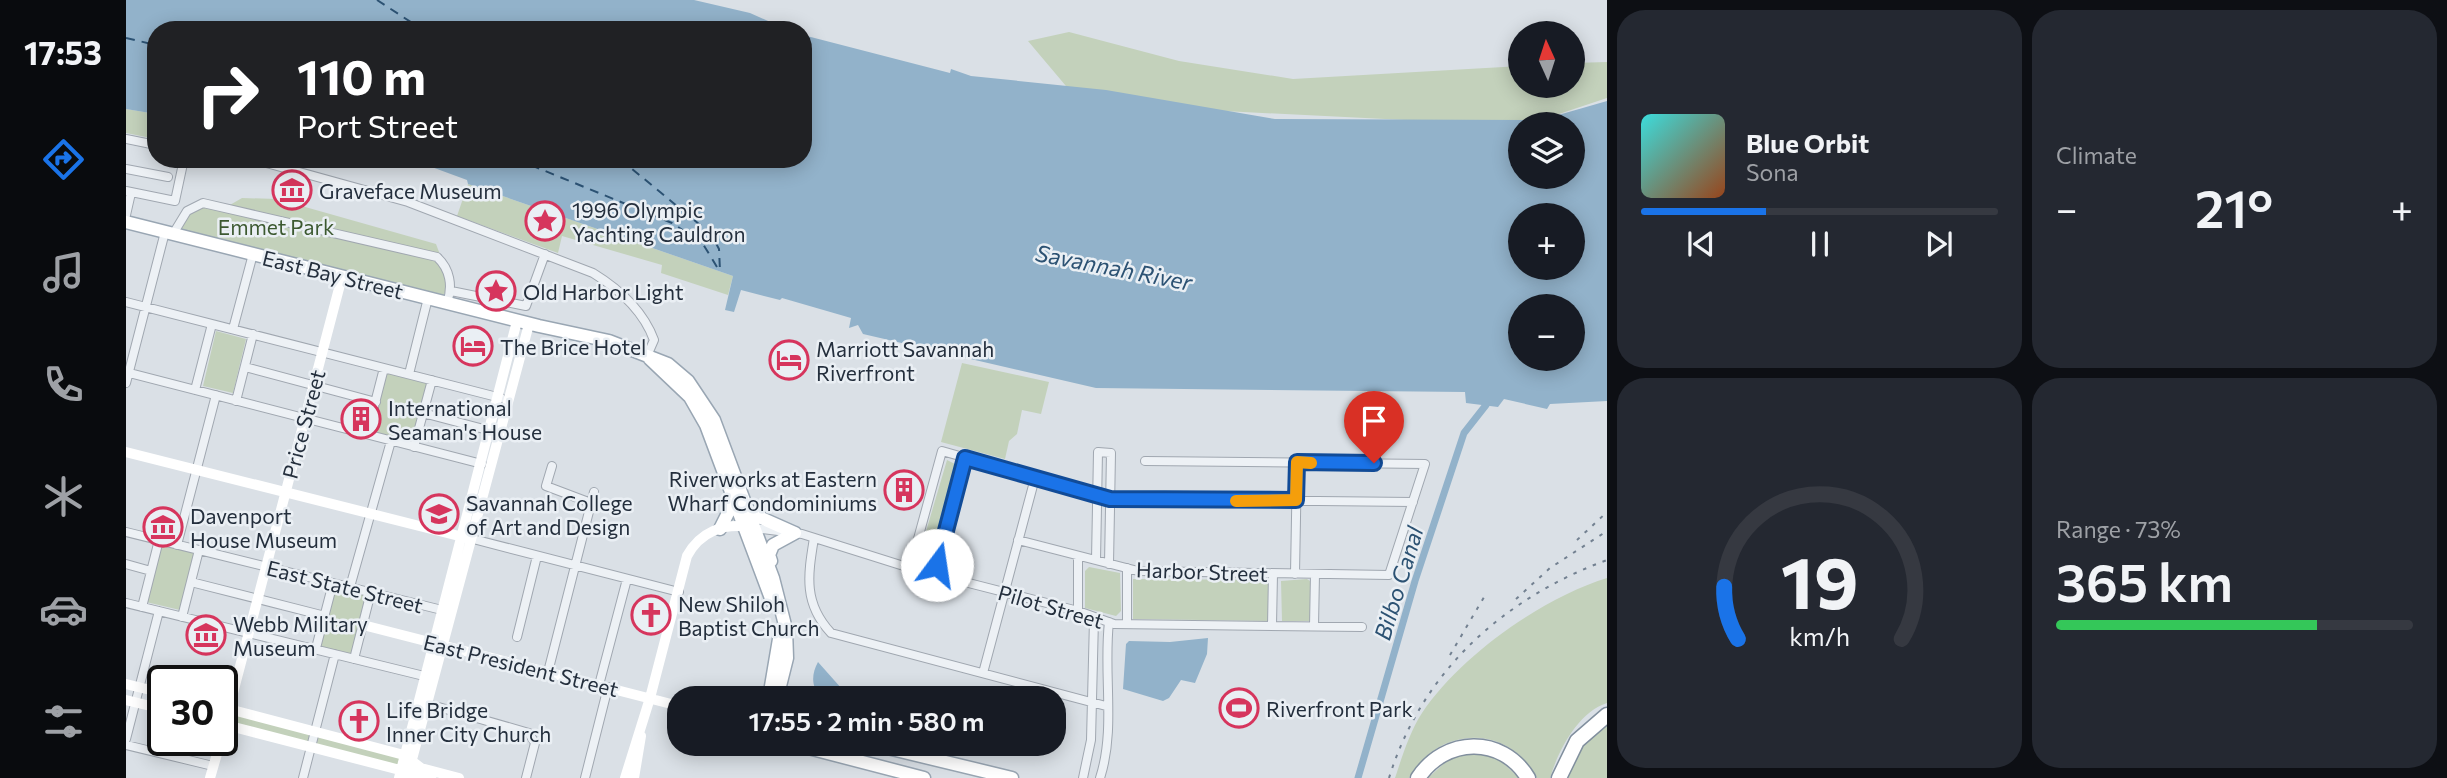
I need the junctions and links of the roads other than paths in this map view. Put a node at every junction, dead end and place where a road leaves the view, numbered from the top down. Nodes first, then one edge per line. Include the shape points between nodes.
1 (126, 139) edge
2 (147, 143) edge
3 (182, 168) edge
4 (287, 168) edge
5 (126, 169) edge
6 (168, 177) dead end
7 (129, 192) edge
8 (126, 215) edge
9 (126, 222) edge
10 (169, 233) junction
11 (253, 254) junction
12 (545, 254) junction
13 (342, 276) junction
14 (449, 297) junction
15 (428, 298) junction
16 (126, 302) edge
17 (146, 307) junction
18 (212, 324) junction
19 (528, 324) junction
20 (233, 329) junction
21 (253, 334) junction
22 (126, 340) edge
23 (137, 343) junction
24 (322, 352) junction
25 (647, 356) junction
26 (245, 367) junction
27 (384, 368) junction
28 (127, 372) edge
29 (409, 374) junction
30 (432, 380) junction
31 (126, 383) edge
32 (313, 385) junction
33 (195, 390) junction
34 (216, 396) junction
35 (503, 399) junction
36 (236, 401) junction
37 (376, 402) junction
38 (423, 413) junction
39 (304, 419) junction
40 (495, 432) junction
41 (367, 435) junction
42 (391, 441) junction
43 (414, 447) junction
44 (126, 452) edge
45 (965, 458) junction
46 (1145, 461) dead end
47 (1297, 462) junction
48 (482, 464) junction
49 (552, 466) dead end
50 (196, 469) junction
51 (1035, 478) junction
52 (285, 492) junction
53 (594, 492) dead end
54 (1097, 495) junction
55 (1110, 499) junction
56 (734, 500) junction
57 (1296, 500) junction
58 (1413, 502) junction
59 (591, 503) junction
60 (747, 508) junction
61 (370, 513) junction
62 (749, 527) junction
63 (720, 529) junction
64 (126, 532) edge
65 (795, 533) junction
66 (467, 538) junction
67 (814, 538) junction
68 (159, 540) junction
69 (1018, 540) junction
70 (177, 545) junction
71 (199, 550) junction
72 (537, 556) junction
73 (1078, 556) junction
74 (1096, 560) junction
75 (126, 564) edge
76 (1109, 564) junction
77 (576, 566) junction
78 (266, 567) junction
79 (910, 568) junction
80 (1127, 568) junction
81 (151, 571) junction
82 (935, 574) junction
83 (1273, 574) junction
84 (1295, 574) junction
85 (1315, 574) junction
86 (627, 579) junction
87 (191, 582) junction
88 (333, 583) junction
89 (351, 587) junction
90 (371, 592) junction
91 (679, 592) junction
92 (1004, 592) junction
93 (258, 598) junction
94 (126, 603) edge
95 (782, 605) junction
96 (142, 607) junction
97 (442, 610) junction
98 (159, 611) junction
99 (1078, 611) junction
100 (325, 616) junction
101 (182, 617) junction
102 (1094, 619) junction
103 (1109, 622) junction
104 (1127, 624) junction
105 (363, 625) junction
106 (1272, 625) junction
107 (1314, 626) junction
108 (1363, 626) dead end
109 (249, 632) junction
110 (517, 637) dead end
111 (439, 644) junction
112 (316, 648) junction
113 (335, 653) junction
114 (355, 659) junction
115 (238, 668) edge
116 (548, 672) junction
117 (983, 673) junction
118 (424, 676) junction
119 (126, 684) edge
120 (603, 686) junction
121 (772, 686) edge
122 (782, 686) edge
123 (139, 687) junction
124 (147, 689) edge
125 (650, 698) junction
126 (131, 701) edge
127 (667, 703) edge
128 (428, 704) junction
129 (1093, 704) junction
130 (1106, 706) junction
131 (238, 711) edge
132 (1607, 715) edge
133 (641, 727) junction
134 (238, 731) edge
135 (316, 732) junction
136 (126, 739) edge
137 (126, 744) edge
138 (312, 747) junction
139 (839, 756) edge
140 (921, 756) edge
141 (406, 769) edge
142 (212, 772) edge
143 (303, 778) edge
144 (431, 778) edge
145 (459, 778) edge
146 (526, 778) edge
147 (585, 778) edge
148 (625, 778) edge
149 (634, 778) edge
150 (924, 778) edge
151 (1012, 778) edge
152 (1083, 778) edge
153 (1100, 778) edge
154 (1418, 778) edge
155 (1528, 778) edge
156 (1559, 778) edge

1 - 2 street
3 - 7 street via 175,201
4 - 12 street via 372,190
5 - 6 street
7 - 8 street
9 - 10 main road, East Bay Street
10 - 11 main road, East Bay Street
10 - 14 street via 197,205 231,207 438,257 446,265
10 - 17 street
11 - 13 main road, East Bay Street
11 - 20 street
12 - 14 street via 526,306
12 - 25 street via 593,273 626,298 653,337
13 - 15 main road, East Bay Street
13 - 24 main road, Price Street
14 - 15 main road, East Bay Street
14 - 19 main road, East Bay Street
15 - 29 street
16 - 17 street
17 - 18 street
17 - 23 street
18 - 20 street
18 - 33 street
19 - 25 main road, East Bay Street via 609,341
19 - 35 main road
20 - 21 street
21 - 24 street
21 - 26 street
22 - 23 street
23 - 28 street
24 - 27 street
24 - 32 main road, Price Street
25 - 56 main road via 694,404
25 - 60 main road, East Bay Street via 668,364 702,399
26 - 32 street
26 - 36 street
27 - 29 street
27 - 37 street
28 - 31 street
28 - 33 street
29 - 30 street
30 - 35 street
30 - 38 street
32 - 37 street
32 - 39 main road, Price Street
33 - 34 street
34 - 36 street
34 - 50 street
35 - 40 main road
36 - 39 street
37 - 41 street
38 - 40 street
38 - 43 street
39 - 41 street
39 - 52 main road, Price Street
40 - 48 main road
40 - 66 main road
41 - 42 street
42 - 43 street
42 - 61 street
43 - 48 street
44 - 50 main road
45 - 51 street
45 - 79 street via 942,451
45 - 82 street
46 - 47 street
47 - 57 street
47 - 58 street via 1425,464
48 - 66 main road
49 - 59 street via 546,486
50 - 52 main road
50 - 70 street
51 - 54 street
51 - 69 street
52 - 61 main road
52 - 78 main road, Price Street
53 - 59 street
54 - 55 street
54 - 55 street via 1098,452 1111,453
54 - 74 street
55 - 57 street
55 - 76 street
56 - 62 main road
56 - 63 main road
57 - 58 street
57 - 84 street
58 - 85 street, Harbor Street via 1389,575
59 - 77 street
60 - 62 main road, East Bay Street
60 - 65 main road
61 - 66 main road
61 - 89 street
62 - 63 main road
62 - 65 street, Pilot Street
62 - 95 main road
62 - 121 main road via 778,621 780,650
63 - 91 main road via 694,544
64 - 68 street, East State Street
65 - 67 street, Pilot Street
65 - 95 main road via 770,549
66 - 72 street
66 - 97 main road
66 - 111 main road
67 - 79 street, Pilot Street
67 - 117 street via 809,597 831,633
68 - 70 street, East State Street
68 - 81 street
69 - 73 street, Harbor Street
69 - 92 street
70 - 71 street, East State Street
71 - 78 street, East State Street
71 - 87 street
72 - 77 street
72 - 110 street
73 - 74 street, Harbor Street
73 - 99 street
74 - 76 street, Harbor Street
75 - 81 street
76 - 80 street, Harbor Street
77 - 86 street
77 - 116 street
78 - 88 street, East State Street
78 - 93 main road, Price Street
79 - 82 street, Pilot Street
80 - 83 street, Harbor Street
80 - 104 street
81 - 96 street
82 - 92 street, Pilot Street
83 - 84 street, Harbor Street
83 - 106 street
84 - 85 street, Harbor Street
85 - 107 street
86 - 91 street
86 - 120 street
87 - 93 street
87 - 101 street
88 - 89 street, East State Street
88 - 100 street
89 - 90 street, East State Street
90 - 97 street, East State Street
90 - 105 street
91 - 125 main road
92 - 99 street, Pilot Street
92 - 117 street
93 - 100 street
93 - 109 main road, Price Street
94 - 96 street
95 - 122 main road via 787,658
96 - 98 street
97 - 111 main road
98 - 101 street
98 - 123 street
99 - 102 street, Pilot Street
100 - 112 street
101 - 109 street
102 - 103 street, Pilot Street
102 - 129 street
103 - 104 street, Pilot Street
103 - 130 street
104 - 106 street, Pilot Street
105 - 111 main road, East President Street
105 - 114 street
106 - 107 street, Pilot Street
107 - 108 street, Pilot Street
109 - 112 street
109 - 115 main road, Price Street
111 - 116 main road, East President Street
111 - 118 main road
111 - 128 main road
112 - 113 street
113 - 114 street
113 - 135 street
114 - 118 street
116 - 120 main road, East President Street
117 - 129 street
118 - 141 main road
119 - 123 main road
120 - 125 main road, East President Street
120 - 147 street
123 - 124 main road
123 - 126 street
125 - 127 main road, East President Street
125 - 133 main road
126 - 136 street
128 - 141 main road
128 - 146 street via 529,733 535,743
129 - 130 street
129 - 152 street
130 - 153 street via 1108,742
131 - 135 main road
132 - 156 highway via 1577,741
133 - 148 main road
133 - 149 main road
134 - 138 main road
135 - 138 street
135 - 141 main road
137 - 142 street
138 - 141 main road
138 - 143 street
139 - 150 main road
140 - 151 main road
141 - 144 main road
141 - 145 main road
154 - 155 highway via 1438,756 1471,745 1500,752

